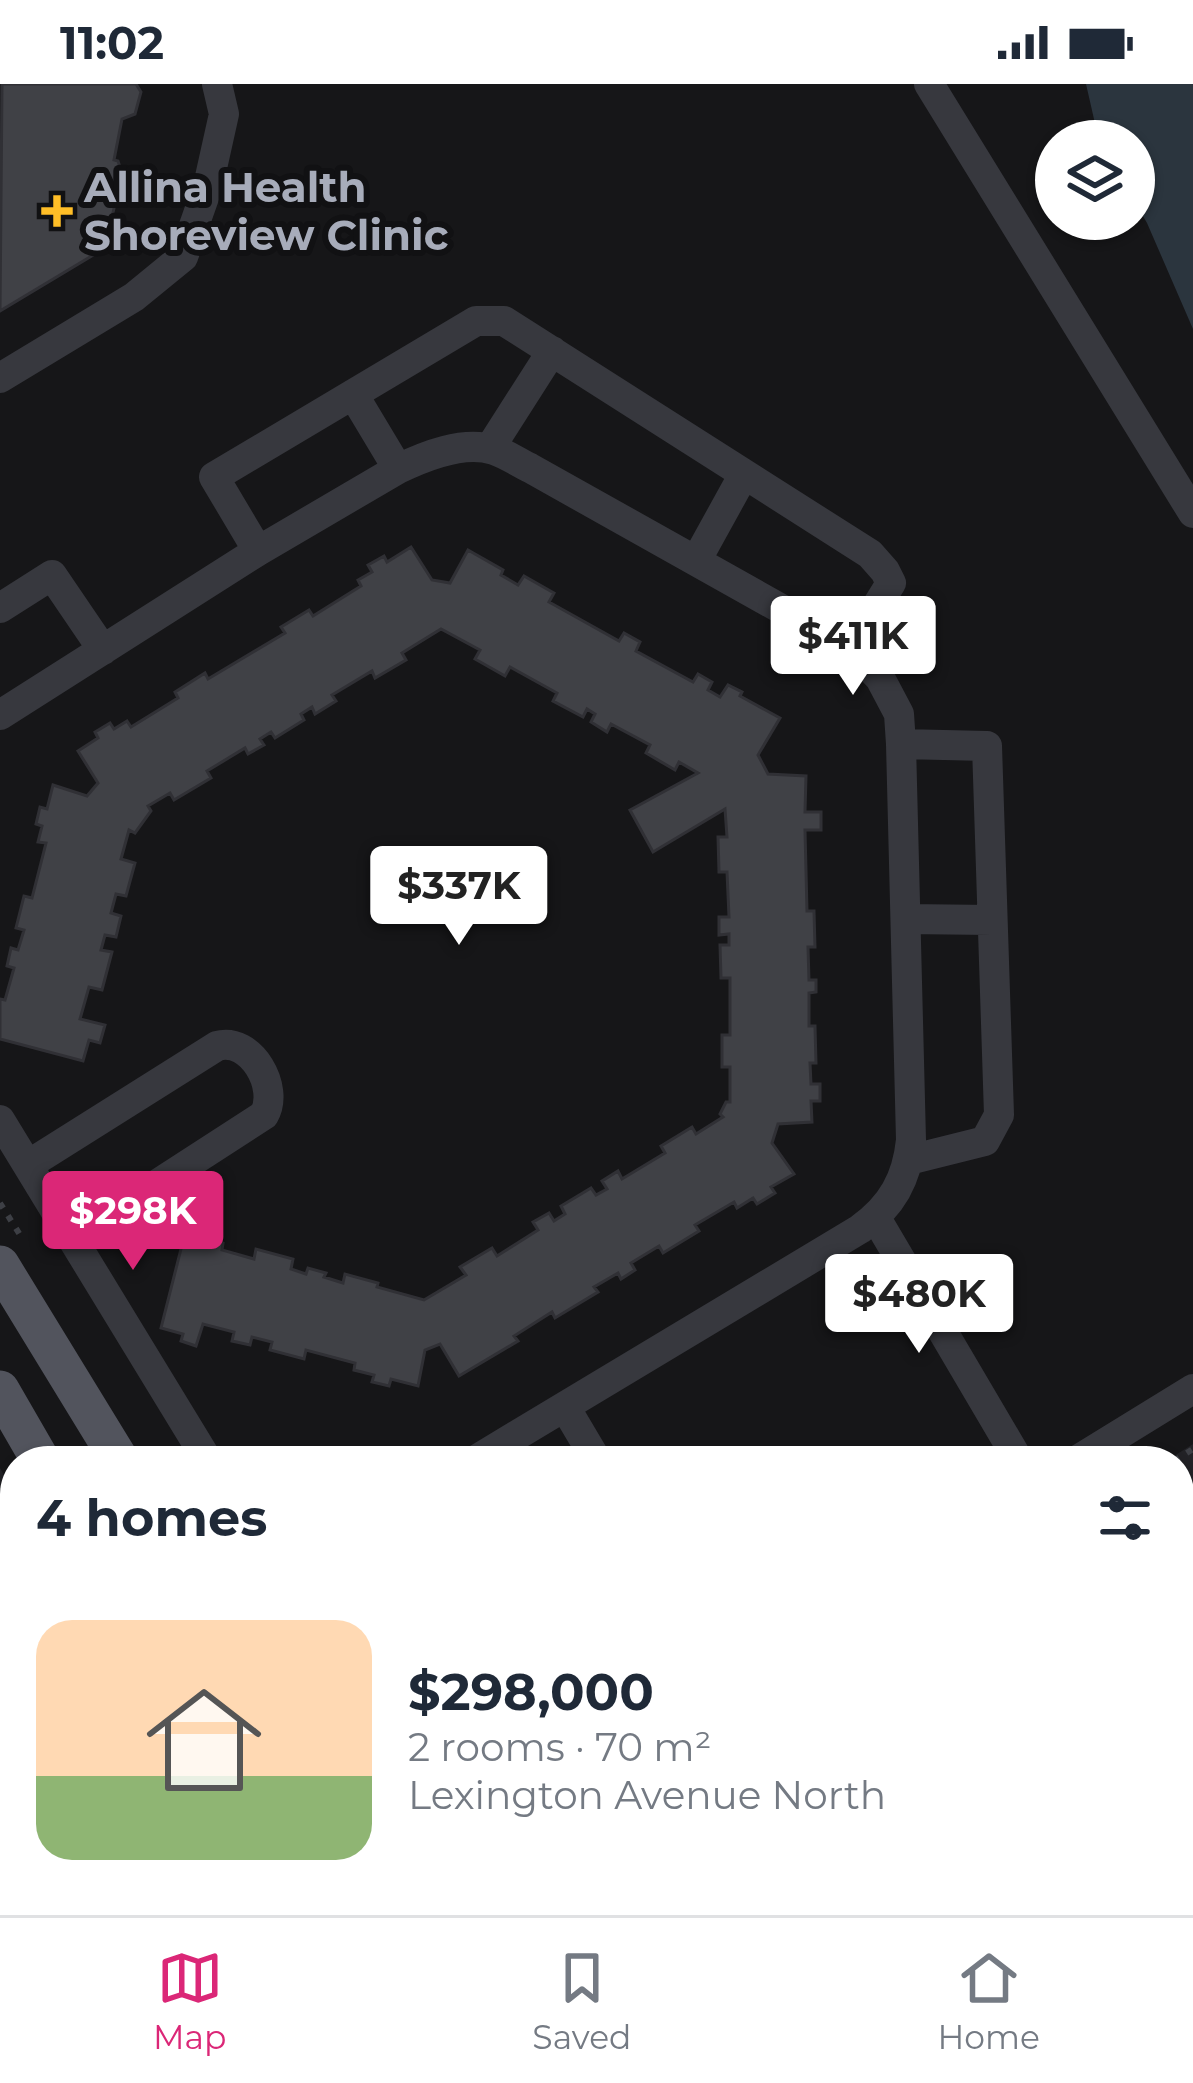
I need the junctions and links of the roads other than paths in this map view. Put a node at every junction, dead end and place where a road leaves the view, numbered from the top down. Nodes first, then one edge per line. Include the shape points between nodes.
1 (217, 84) edge
2 (929, 84) edge
3 (552, 352) junction
4 (0, 378) edge
5 (353, 394) junction
6 (490, 448) junction
7 (398, 469) junction
8 (744, 474) junction
9 (1193, 513) edge
10 (258, 551) junction
11 (696, 561) junction
12 (0, 608) edge
13 (851, 648) junction
14 (103, 650) junction
15 (0, 715) edge
16 (901, 744) junction
17 (906, 920) junction
18 (992, 920) junction
19 (0, 1120) edge
20 (909, 1160) junction
21 (28, 1165) junction
22 (876, 1218) junction
23 (74, 1238) junction
24 (0, 1265) edge
25 (0, 1390) edge
26 (1192, 1392) edge
27 (565, 1407) junction
28 (32, 1446) edge
29 (111, 1446) edge
30 (199, 1446) edge
31 (499, 1446) edge
32 (588, 1446) edge
33 (1010, 1446) edge
34 (1101, 1446) edge

1 - 4 street via 224,114 183,257 134,297
2 - 9 street
3 - 5 street via 504,321 476,321
3 - 6 street
3 - 8 street
5 - 7 street
5 - 10 street via 214,477
6 - 7 street via 457,448
6 - 11 street
7 - 10 street
8 - 11 street
8 - 13 street via 885,571 891,583
10 - 14 street
11 - 13 street
12 - 14 street via 52,574
13 - 16 street via 880,678 898,714
14 - 15 street
16 - 17 street
16 - 18 street via 987,746
17 - 18 street
17 - 20 street
18 - 20 street via 998,1115 985,1142
19 - 21 street
20 - 22 street
21 - 23 street
21 - 23 street via 226,1042 242,1047 259,1069 270,1092 264,1115
22 - 27 street
22 - 33 street
23 - 30 street
24 - 29 main road
25 - 28 main road
26 - 34 street
27 - 31 street
27 - 32 street

